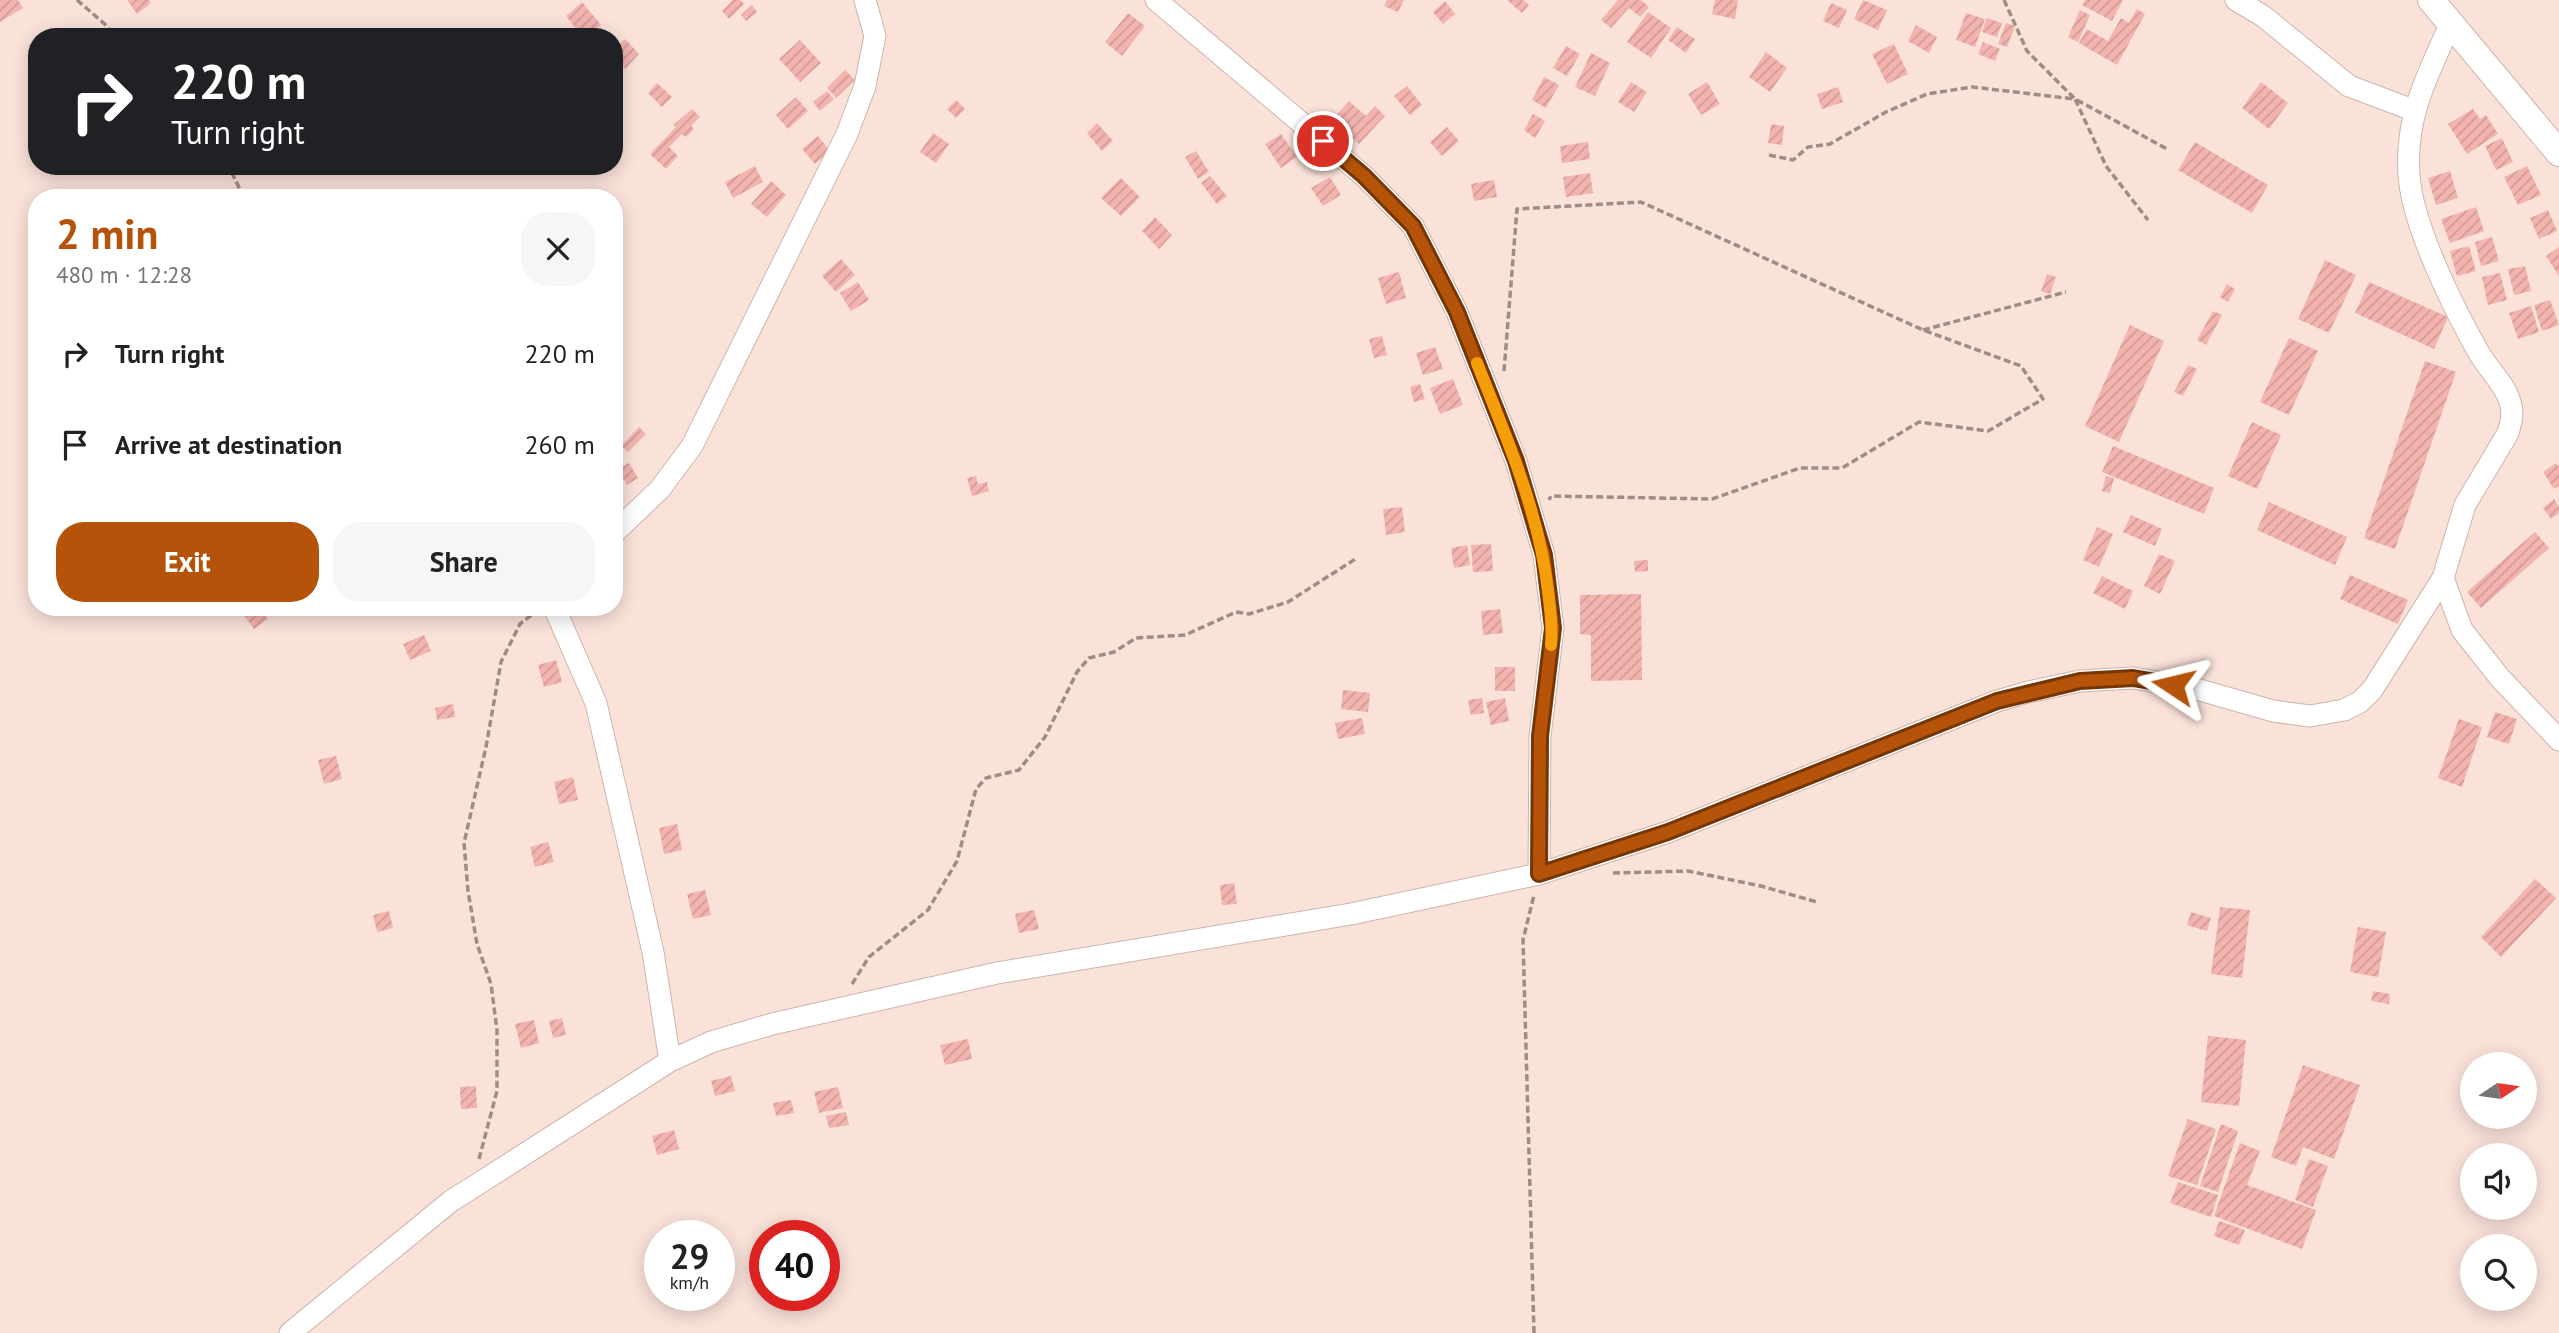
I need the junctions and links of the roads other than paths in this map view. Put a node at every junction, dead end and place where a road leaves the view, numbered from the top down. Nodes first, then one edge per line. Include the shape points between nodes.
1 (865, 0) edge
2 (1156, 0) edge
3 (2236, 0) edge
4 (2431, 0) edge
5 (2451, 23) junction
6 (2413, 110) junction
7 (2559, 153) edge
8 (623, 524) edge
9 (2443, 578) junction
10 (558, 616) edge
11 (2559, 740) edge
12 (1539, 874) junction
13 (670, 1061) junction
14 (290, 1333) edge

1 - 8 street via 875,36 865,86 847,134 692,446 660,489
2 - 12 street via 1364,176 1413,226 1457,312 1516,461 1544,555 1553,628 1540,736
3 - 6 street via 2263,16 2349,86
4 - 5 main road
5 - 6 street
5 - 7 main road
6 - 9 street via 2409,178 2419,224 2462,322 2506,391 2512,411 2508,433 2465,505
9 - 11 street via 2462,630
9 - 12 street via 2372,690 2344,710 2310,716 2133,678 2080,681 1997,701 1668,832
10 - 13 street via 596,703 653,952
12 - 13 street via 1351,914 997,973 748,1031
13 - 14 street via 441,1209

